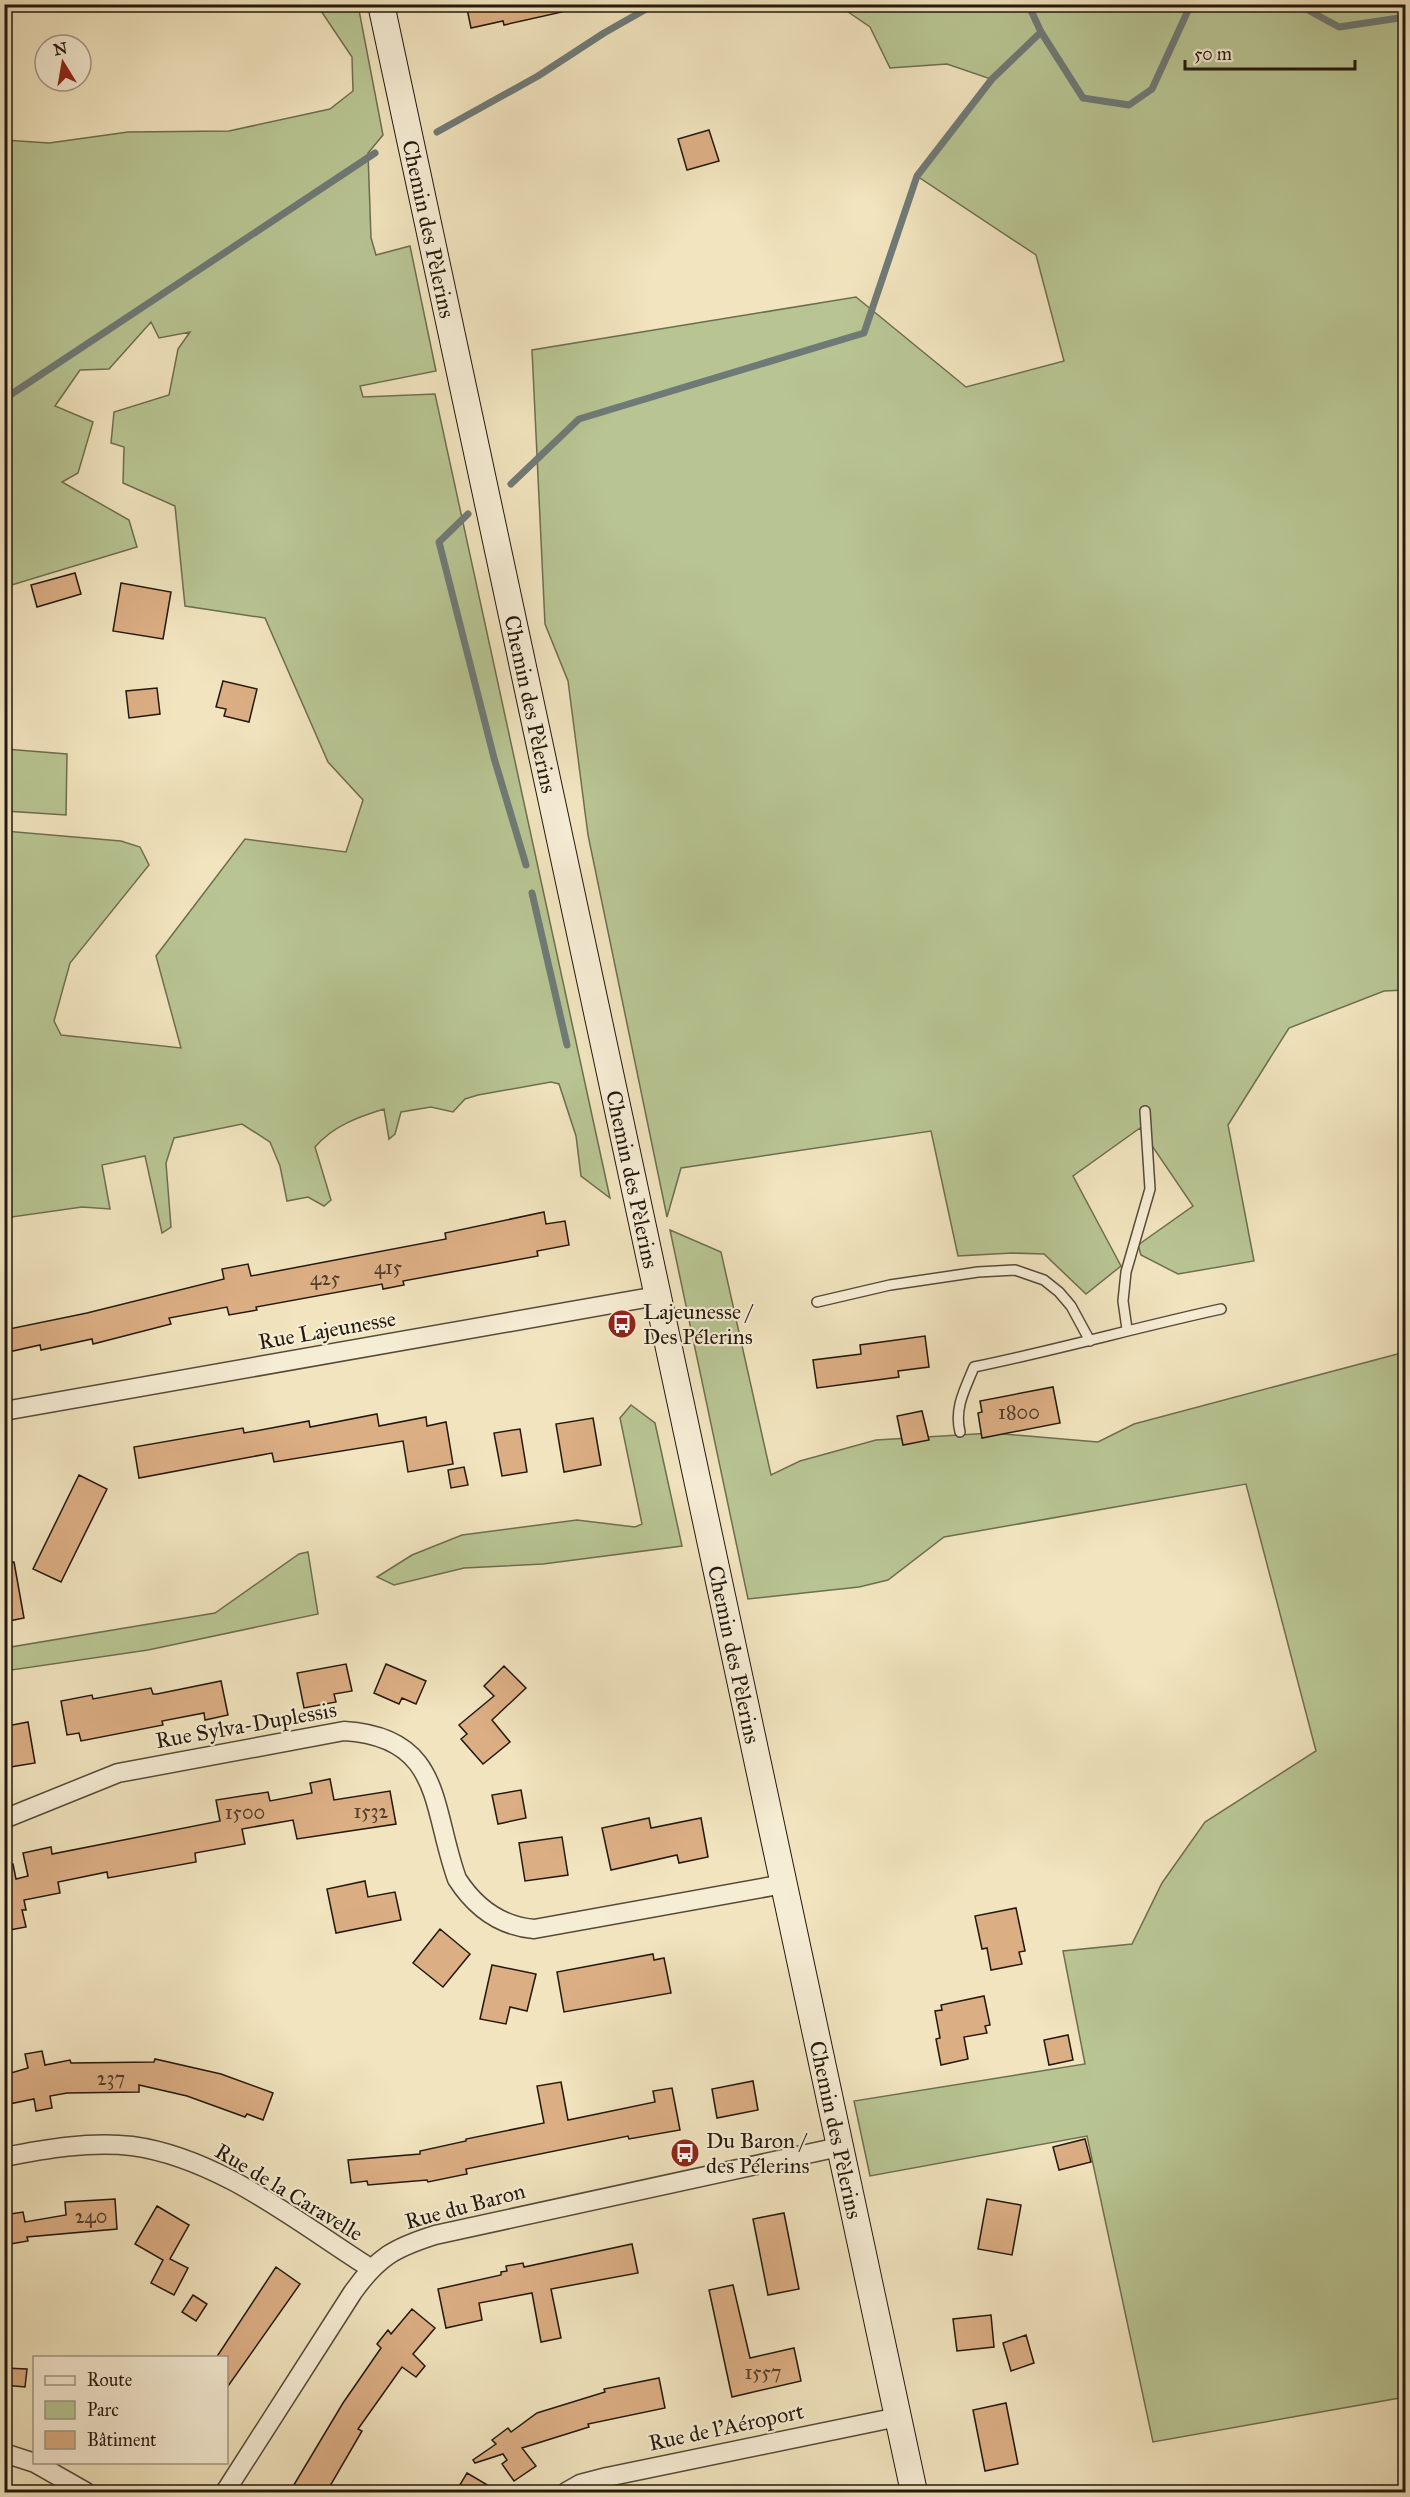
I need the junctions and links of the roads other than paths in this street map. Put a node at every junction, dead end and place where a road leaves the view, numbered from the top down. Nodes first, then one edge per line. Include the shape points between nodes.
1 (381, 4) edge
2 (1145, 1110) dead end
3 (657, 1296) junction
4 (817, 1302) dead end
5 (1221, 1310) dead end
6 (1127, 1329) junction
7 (1090, 1341) junction
8 (4, 1411) edge
9 (960, 1432) dead end
10 (4, 1819) edge
11 (784, 1884) junction
12 (839, 2148) junction
13 (4, 2157) edge
14 (369, 2268) junction
15 (898, 2417) junction
16 (4, 2452) edge
17 (33, 2462) edge
18 (37, 2464) edge
19 (86, 2493) edge
20 (225, 2493) edge
21 (566, 2493) edge
22 (914, 2493) edge

1 - 3 street, Chemin des Pèlerins
2 - 6 lane via 1150,1189 1126,1272 1123,1301
3 - 8 street, Rue Lajeunesse
3 - 11 street, Chemin des Pèlerins
4 - 7 lane via 890,1285 1015,1270 1035,1275 1059,1292
5 - 6 lane
6 - 7 lane
7 - 9 lane via 974,1367 959,1404
10 - 11 street, Rue Sylva-Duplessis via 118,1773 344,1731 364,1732 399,1746 416,1761 431,1783 457,1879 491,1916 516,1928 534,1929
11 - 12 street, Chemin des Pèlerins
12 - 14 street, Rue du Baron via 435,2235 409,2243
12 - 15 street, Chemin des Pèlerins
13 - 14 street, Rue de la Caravelle via 85,2145 131,2146 177,2157 255,2195
14 - 20 street, Rue du Baron
15 - 21 street, Rue de l'Aéroport via 607,2477 580,2484
15 - 22 street, Chemin des Pèlerins
16 - 17 street
18 - 19 street

